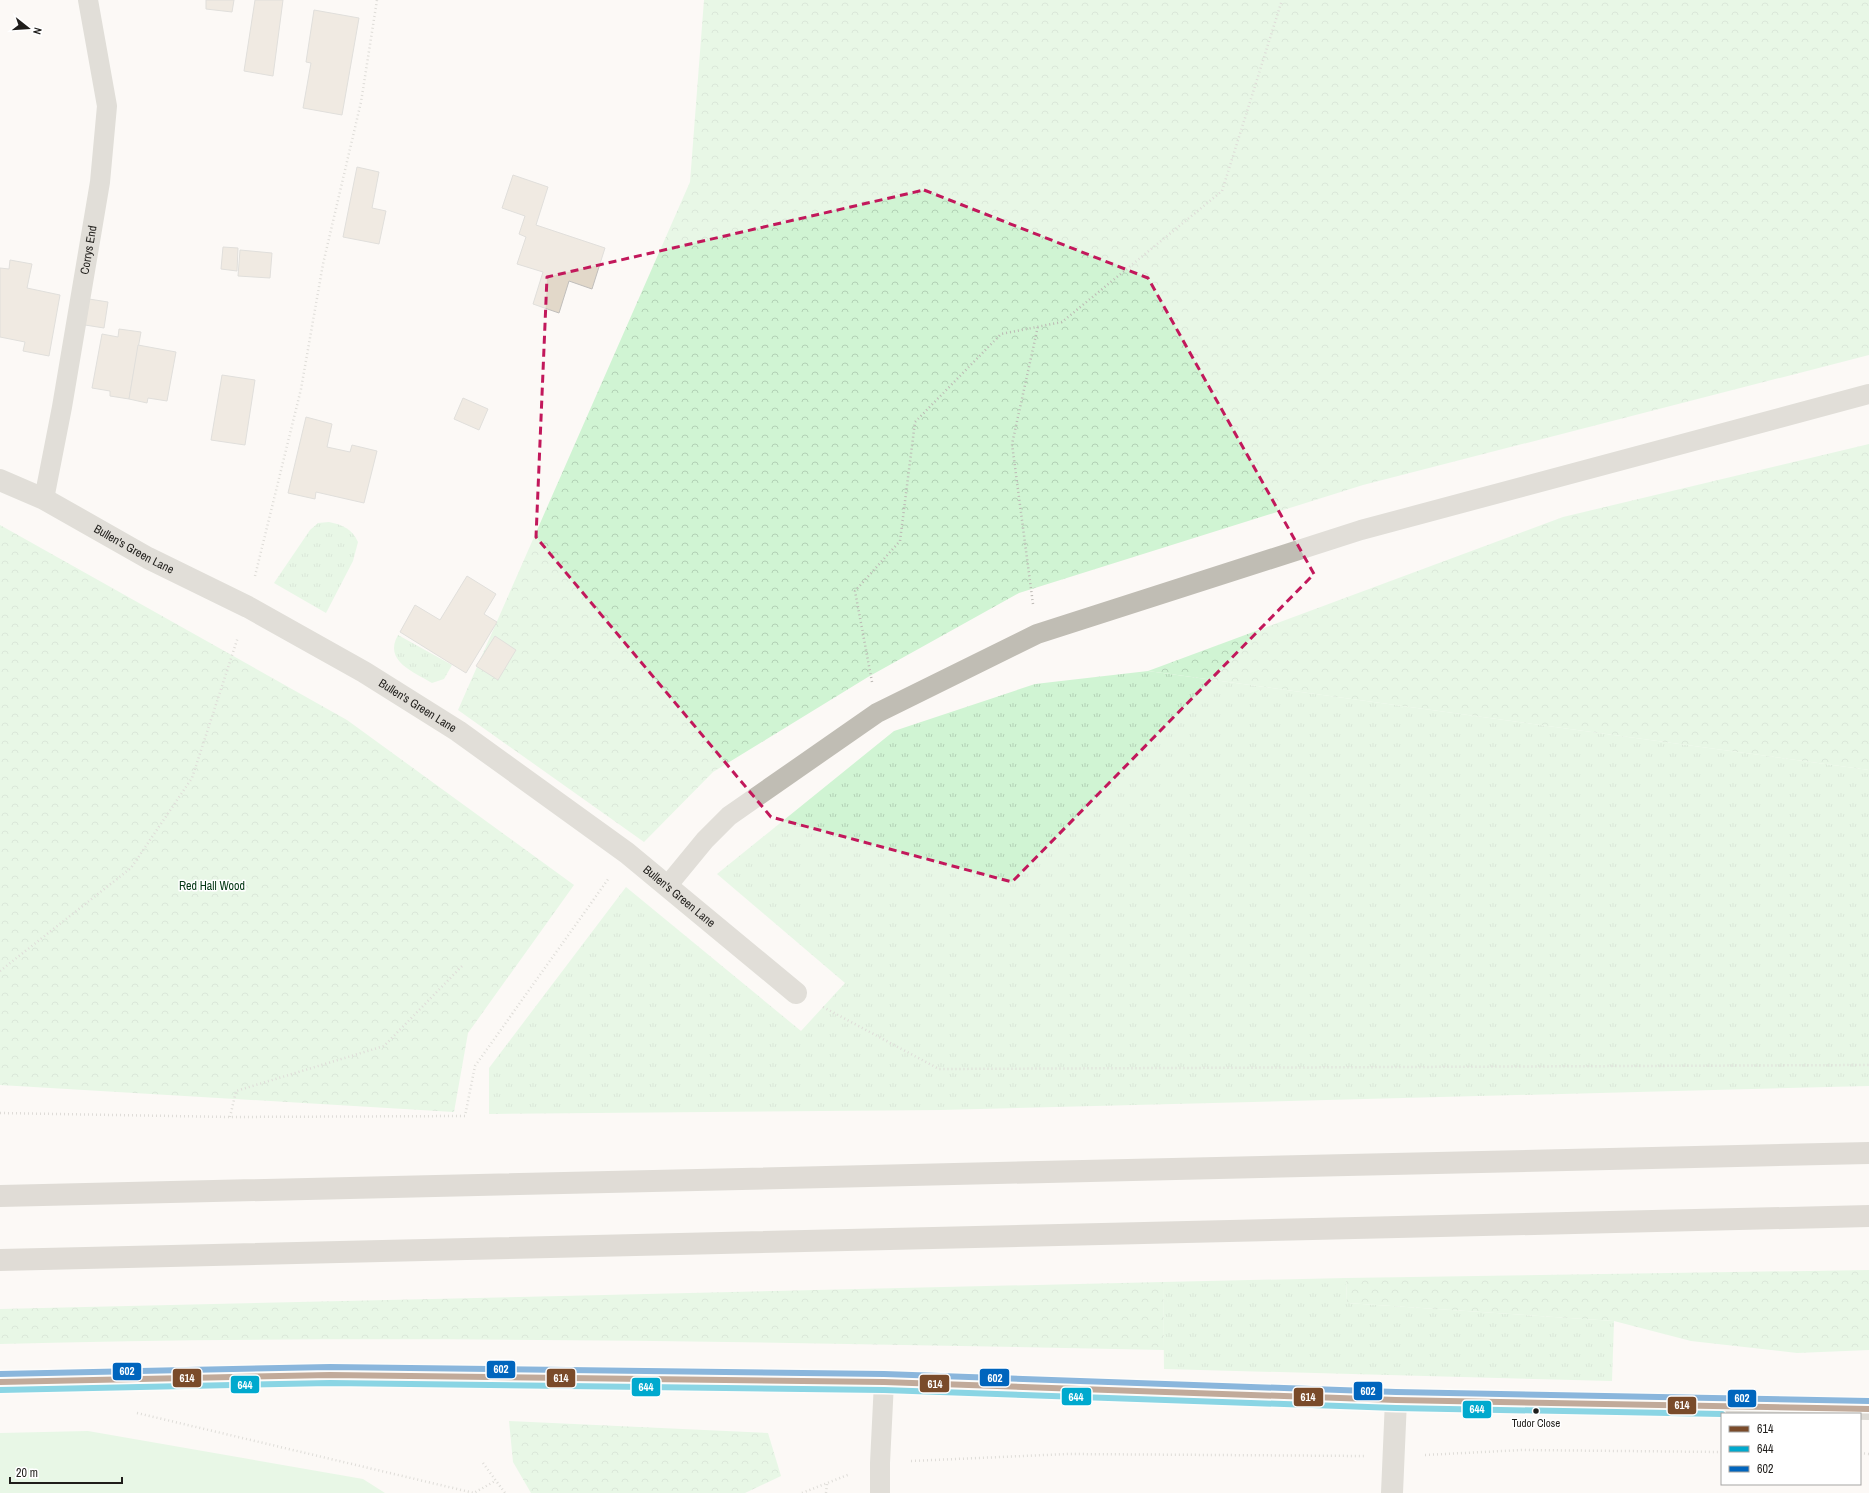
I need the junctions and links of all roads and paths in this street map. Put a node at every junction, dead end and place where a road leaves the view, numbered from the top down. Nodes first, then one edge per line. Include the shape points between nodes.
1 (88, 0) edge
2 (377, 0) edge
3 (1282, 0) edge
4 (1038, 326) junction
5 (1869, 394) edge
6 (0, 480) edge
7 (44, 499) junction
8 (248, 607) junction
9 (1037, 634) junction
10 (877, 714) junction
11 (627, 853) junction
12 (668, 885) junction
13 (464, 964) dead end
14 (0, 971) edge
15 (796, 993) joint
16 (1869, 1065) edge
17 (0, 1112) edge
18 (230, 1117) junction
19 (1869, 1153) edge
20 (0, 1196) edge
21 (1869, 1216) edge
22 (0, 1260) edge
23 (0, 1382) edge
24 (884, 1382) junction
25 (1396, 1400) junction
26 (1869, 1409) edge
27 (137, 1413) dead end
28 (1721, 1452) edge
29 (1394, 1457) junction
30 (483, 1463) dead end
31 (880, 1463) junction
32 (496, 1480) junction
33 (826, 1484) junction
34 (473, 1493) edge
35 (505, 1493) edge
36 (802, 1493) edge
37 (826, 1493) edge
38 (880, 1493) edge
39 (1392, 1493) edge

1 - 7 lane, Corrys End via 107,106 100,182
2 - 8 path via 361,102 323,264 301,389
3 - 4 path via 1222,191 1062,322
4 - 9 path via 1012,444
4 - 10 path via 1001,334 915,422 900,541 856,590
5 - 9 lane via 1361,530
6 - 7 street, Bullen's Green Lane
7 - 8 street, Bullen's Green Lane via 148,558
8 - 11 street, Bullen's Green Lane via 364,672 458,731
8 - 14 path via 192,778 132,868
9 - 10 lane
10 - 12 lane via 729,816 705,840
11 - 12 street, Bullen's Green Lane
11 - 18 path via 475,1066 465,1116
12 - 15 street, Bullen's Green Lane
13 - 18 path via 384,1046 236,1091
15 - 16 path via 939,1069
17 - 18 path
19 - 20 highway
21 - 22 highway
23 - 24 main road via 330,1375
24 - 25 main road
24 - 31 lane
25 - 26 main road
25 - 29 street
27 - 34 path
28 - 29 path via 1522,1450
29 - 31 path via 1068,1454
29 - 39 street
30 - 32 path
31 - 33 path
31 - 38 lane
32 - 34 path
32 - 35 path
33 - 36 path
33 - 37 path

